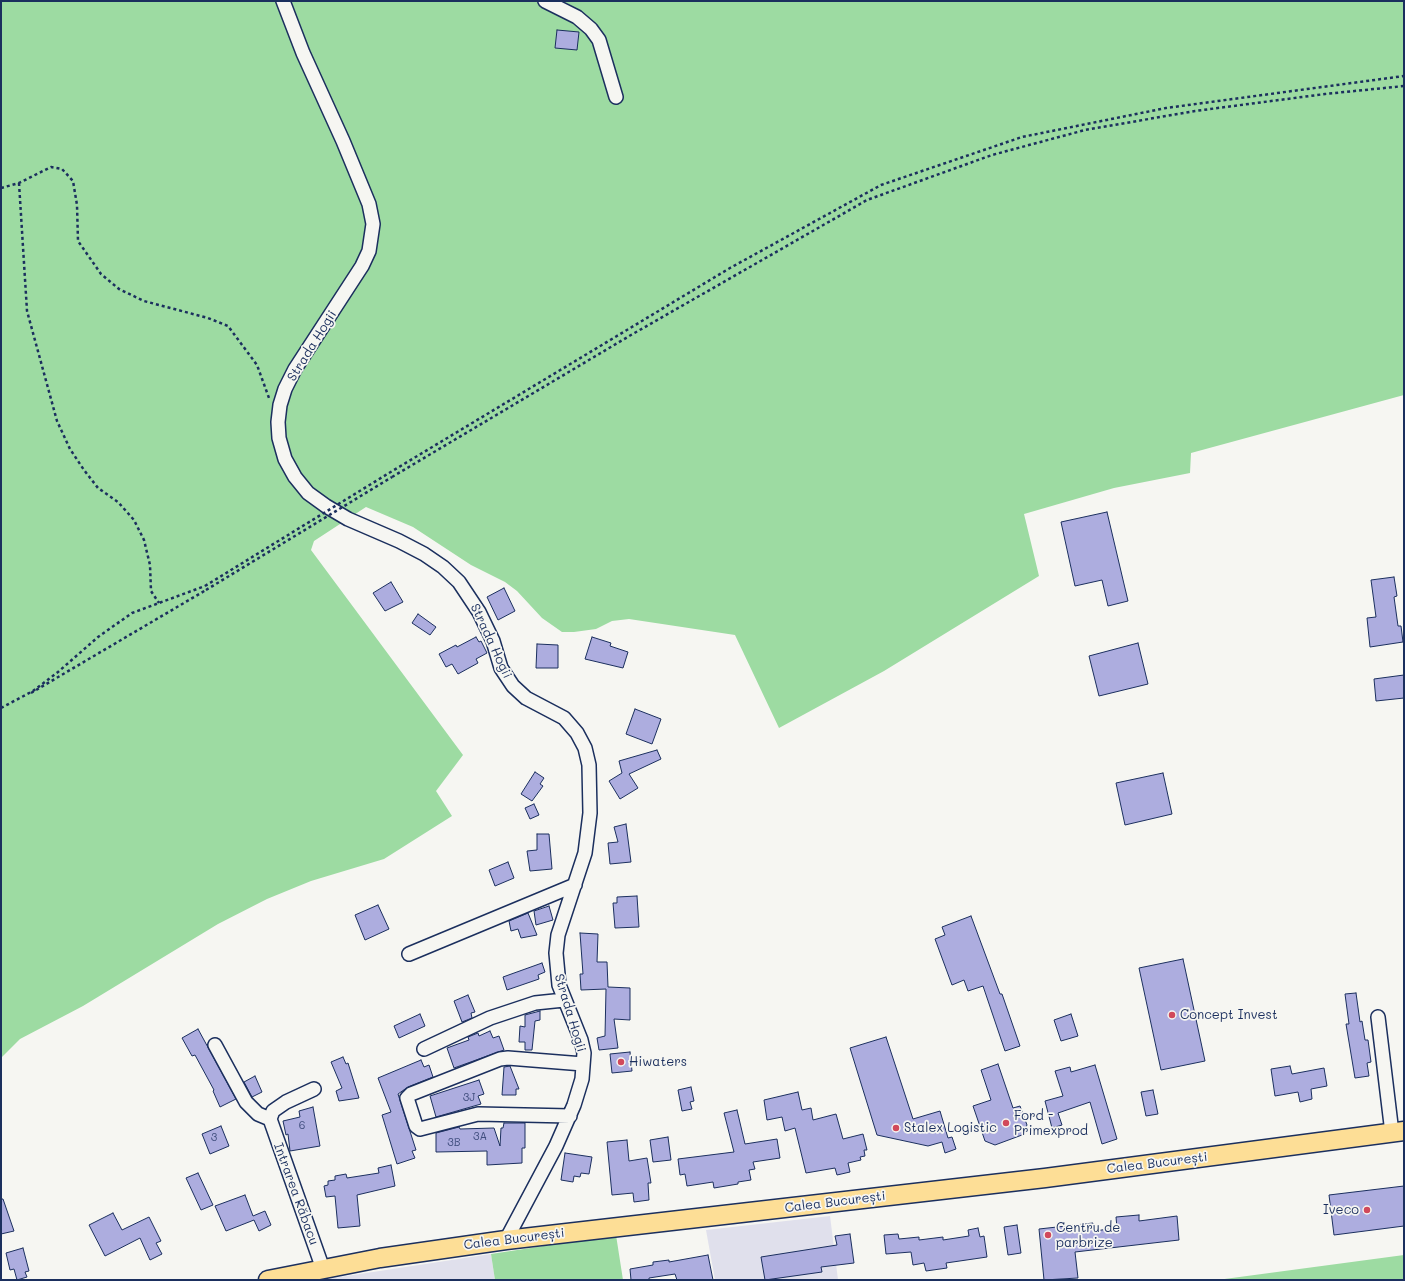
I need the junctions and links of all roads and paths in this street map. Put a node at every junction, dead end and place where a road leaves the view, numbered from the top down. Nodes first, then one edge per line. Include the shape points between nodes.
1 (283, 1) edge
2 (546, 1) edge
3 (1404, 76) edge
4 (1404, 86) edge
5 (616, 97) dead end
6 (19, 183) junction
7 (1, 188) edge
8 (278, 422) junction
9 (159, 603) junction
10 (1, 709) edge
11 (575, 885) junction
12 (408, 954) dead end
13 (564, 1000) junction
14 (1378, 1017) dead end
15 (215, 1045) dead end
16 (424, 1049) dead end
17 (584, 1064) junction
18 (314, 1089) dead end
19 (570, 1116) junction
20 (270, 1119) junction
21 (1398, 1132) edge
22 (506, 1240) junction
23 (323, 1269) junction
24 (268, 1280) edge

1 - 8 street, Strada Hogii via 369,204 372,239 367,256 295,369 285,389
2 - 5 street via 577,17 591,29 599,40
3 - 9 path, bridge via 1166,108 1030,136 881,185 730,268 204,586
4 - 10 path, bridge via 1195,111 1085,130 992,155 867,200 624,339 56,680
6 - 7 path
6 - 8 path via 50,167 62,169 73,181 78,241 101,274 119,289 144,301 228,326 256,365
6 - 9 path via 27,311 57,421 70,449 98,488 118,502 134,520 144,540 150,565 151,590
8 - 11 street, Strada Hogii via 279,438 285,458 295,477 308,493 348,519 399,541 443,567 459,582 479,612 502,668 513,686 526,698 564,718 577,733 586,753 590,788 585,853
9 - 10 path via 132,613 98,637 45,682
11 - 12 street
11 - 13 street, Strada Hogii via 558,935 556,953 557,972
13 - 16 street via 535,1003 490,1018
13 - 17 street, Strada Hogii via 581,1040
14 - 21 street
15 - 20 street via 246,1102 258,1114
17 - 19 street, Strada Hogii via 579,1091
17 - 19 street via 500,1059 411,1094 407,1098 416,1126 420,1129 478,1114
18 - 20 street via 277,1108
19 - 22 street, Strada Hogii
20 - 23 street, Intrarea Răbacu
21 - 22 highway, Calea București via 1045,1178
22 - 23 highway, Calea București via 428,1250
23 - 24 highway, Calea București

